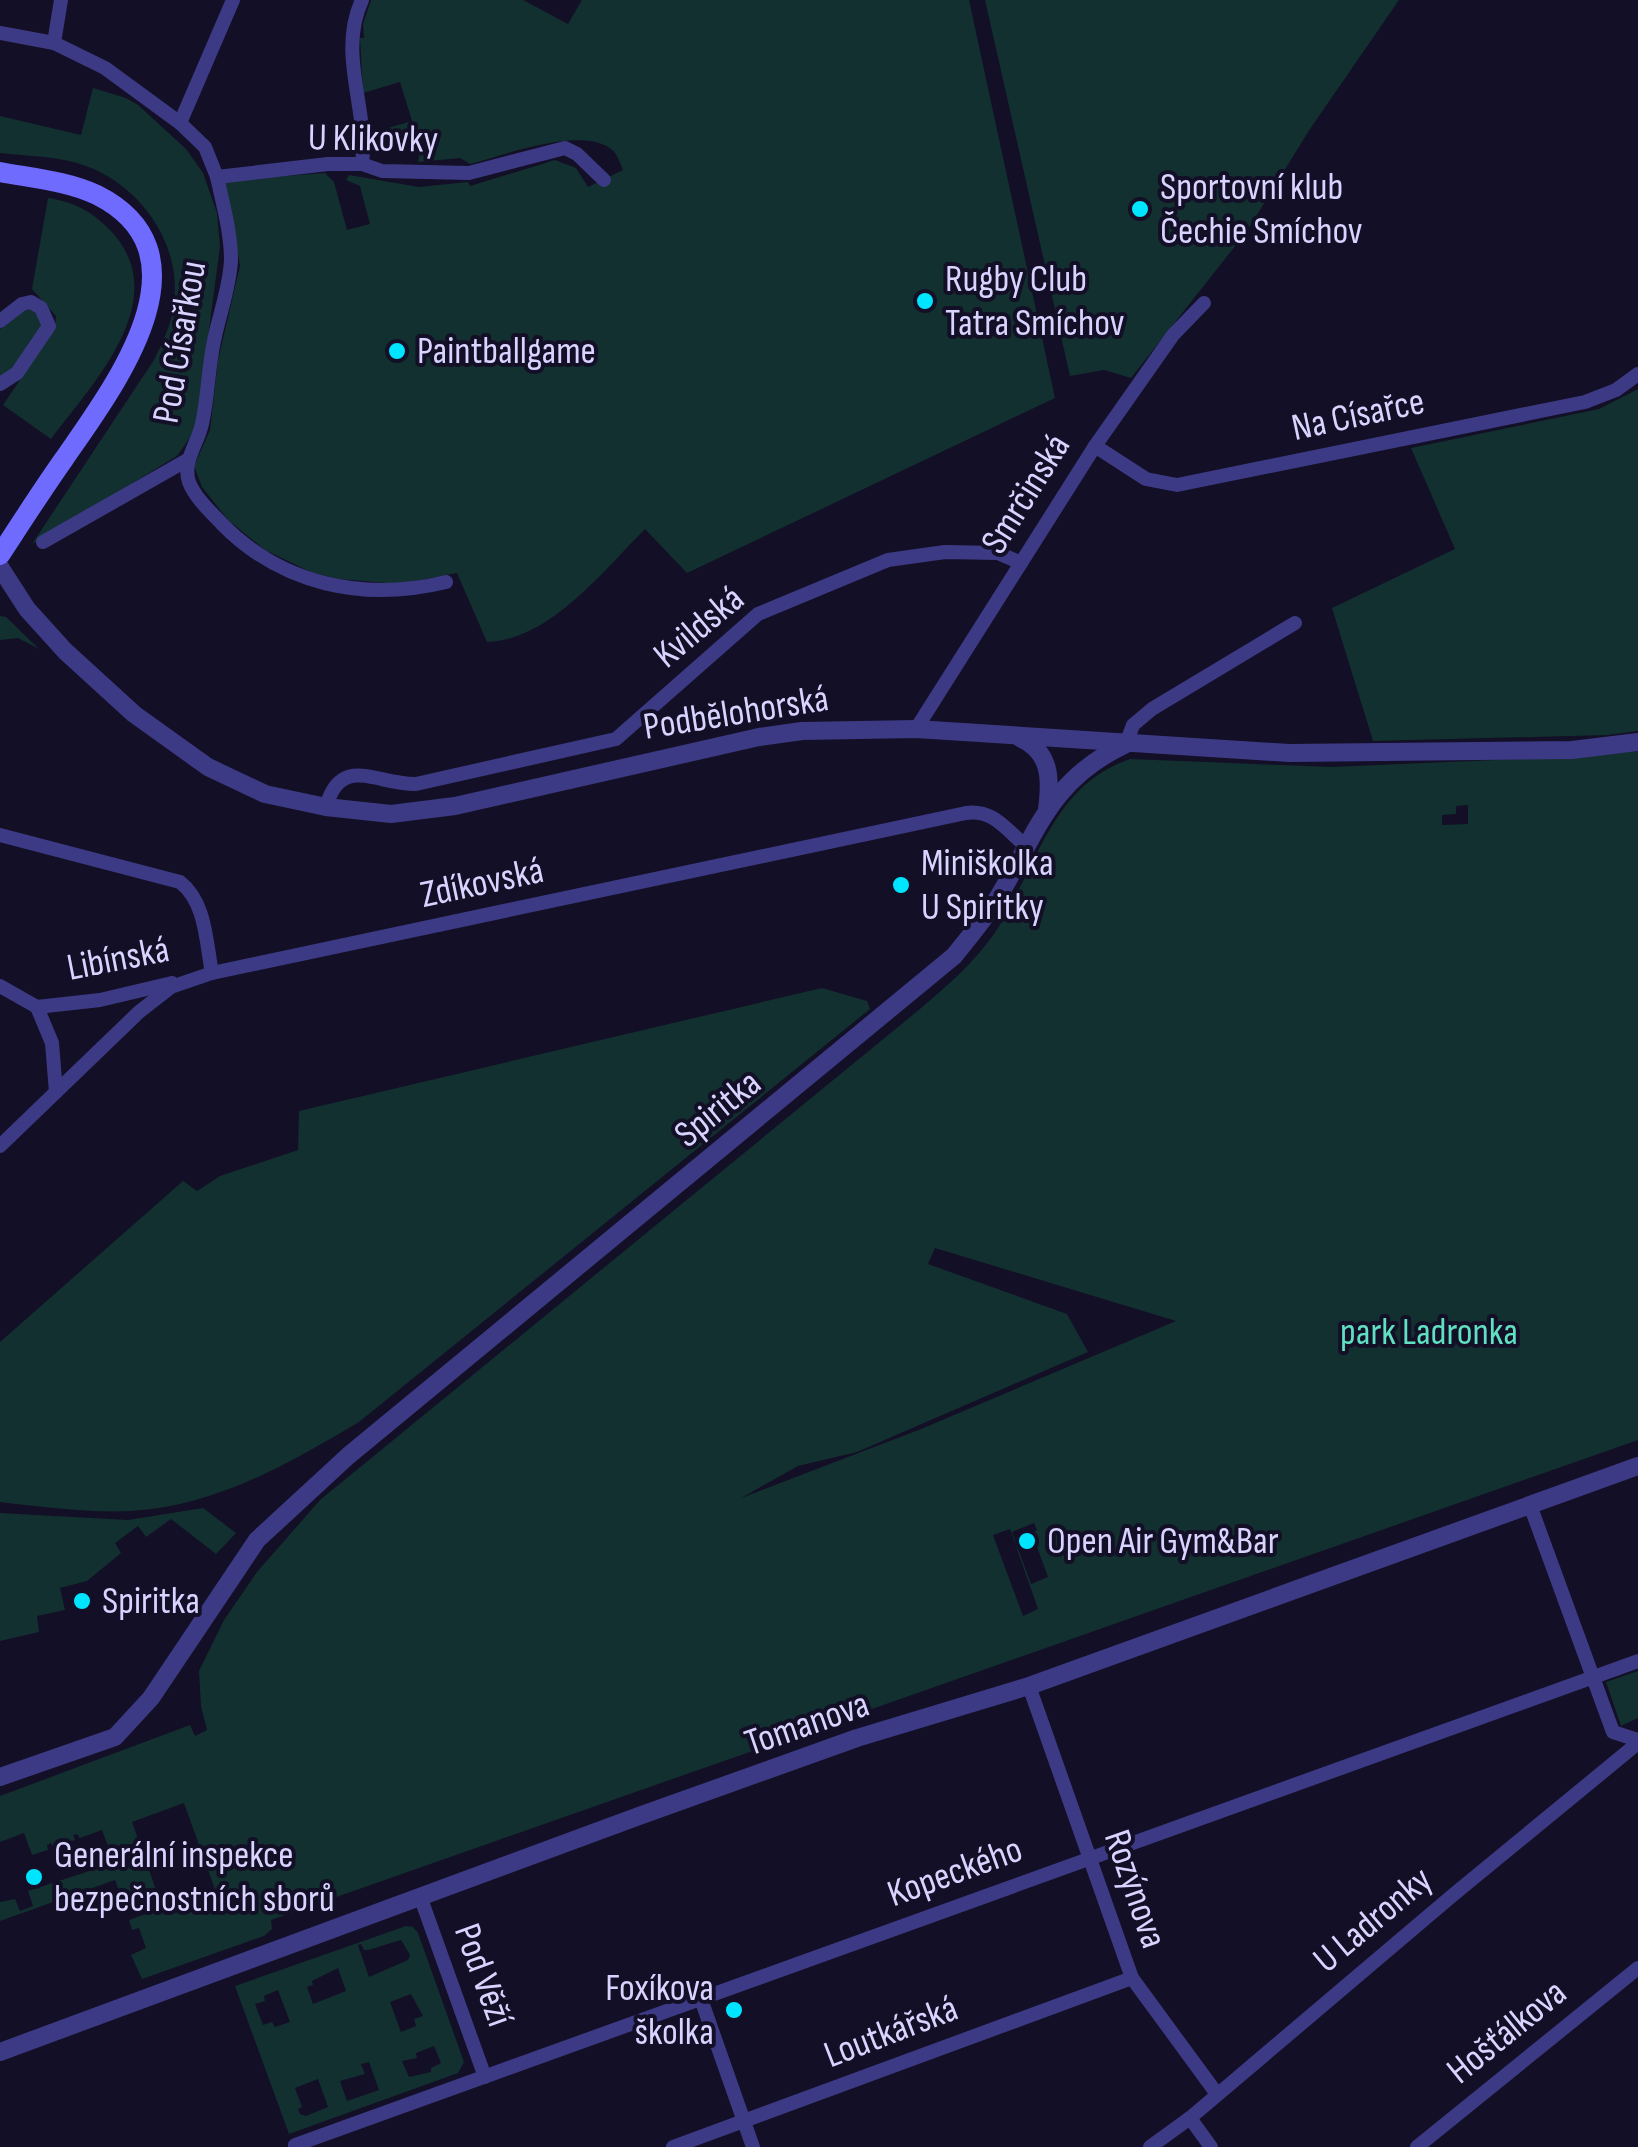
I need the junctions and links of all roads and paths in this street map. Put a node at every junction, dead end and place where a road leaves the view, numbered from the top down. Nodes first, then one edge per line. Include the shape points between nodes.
1 (62, 0) edge
2 (233, 0) edge
3 (362, 0) edge
4 (0, 33) edge
5 (54, 42) junction
6 (180, 123) junction
7 (362, 164) junction
8 (0, 172) edge
9 (216, 178) junction
10 (604, 180) dead end
11 (1204, 304) dead end
12 (0, 322) edge
13 (1638, 374) edge
14 (0, 384) edge
15 (1094, 446) junction
16 (189, 459) junction
17 (42, 542) dead end
18 (0, 555) edge
19 (1021, 563) junction
20 (0, 567) edge
21 (446, 582) dead end
22 (1295, 623) dead end
23 (916, 729) junction
24 (1014, 735) junction
25 (1057, 739) junction
26 (1638, 742) edge
27 (1126, 744) junction
28 (1044, 759) junction
29 (326, 807) junction
30 (1047, 809) junction
31 (0, 836) edge
32 (1026, 846) junction
33 (212, 973) junction
34 (0, 986) edge
35 (37, 1007) junction
36 (56, 1092) junction
37 (0, 1146) edge
38 (1638, 1466) edge
39 (1530, 1505) junction
40 (1638, 1661) edge
41 (1592, 1677) junction
42 (1029, 1686) junction
43 (1638, 1742) edge
44 (0, 1777) edge
45 (1090, 1857) junction
46 (420, 1896) junction
47 (1638, 1968) edge
48 (1132, 1978) junction
49 (701, 1999) junction
50 (0, 2052) edge
51 (485, 2077) junction
52 (1217, 2094) junction
53 (1190, 2118) junction
54 (744, 2122) junction
55 (295, 2145) edge
56 (674, 2147) edge
57 (753, 2147) edge
58 (1150, 2147) edge
59 (1211, 2147) edge
60 (1416, 2147) edge

1 - 5 street
2 - 6 street
3 - 7 street via 353,36
4 - 5 street
5 - 6 street via 105,68
6 - 9 street via 205,147
7 - 9 street, U Klikovky
7 - 10 street, U Klikovky via 382,171 469,172 565,148
8 - 18 main road via 68,185 111,204 140,234 153,285 134,352
9 - 16 street, Pod Císařkou via 231,260 202,428
11 - 15 street, Smrčinská via 1174,334
12 - 14 street via 31,302 49,326 17,373
13 - 15 street, Na Císařce via 1584,402 1177,485 1146,478
15 - 19 street, Smrčinská
16 - 17 street, Pod Císařkou
16 - 21 street, Pod Císařkou via 189,482 204,504 238,540 295,575 346,589 393,592
19 - 23 street, Smrčinská
19 - 29 street, Kvildská via 998,553 888,560 758,614 616,739 416,784 350,774
20 - 29 street, Podbělohorská via 26,610 64,651 165,739 248,788
22 - 27 street via 1152,710 1134,725
23 - 24 street, Podbělohorská
23 - 29 street, Podbělohorská via 759,737 454,806 391,814
24 - 25 street, Podbělohorská
24 - 28 street
25 - 27 street, Podbělohorská
25 - 28 street
26 - 27 street, Podbělohorská via 1572,750 1289,753
27 - 30 street, Spiritka via 1091,763
28 - 30 street
30 - 32 street, Spiritka
31 - 33 street via 180,882 201,914
32 - 33 street, Zdíkovská via 986,813 966,813
32 - 44 street, Spiritka via 954,956 257,1540 150,1698 115,1737
33 - 35 street, Libínská via 100,1000
33 - 36 street, Zdíkovská via 172,987 139,1012
34 - 35 street, Libínská
35 - 36 street, Libínská via 52,1042
36 - 37 street, Zdíkovská
38 - 39 street, Tomanova
39 - 41 street
39 - 42 street, Tomanova
40 - 41 street, Kopeckého
41 - 43 street via 1613,1732
41 - 45 street, Kopeckého
42 - 45 street, Rozýnova
42 - 46 street, Tomanova via 858,1738
43 - 52 street, U Ladronky
45 - 48 street, Rozýnova
45 - 49 street, Kopeckého
46 - 50 street, Tomanova
46 - 51 street, Pod Věží
47 - 60 street, Hošťálkova
48 - 52 street, Rozýnova
48 - 54 street, Loutkářská
49 - 51 street, Kopeckého
49 - 54 street
51 - 55 street, Kopeckého
52 - 53 street, U Ladronky
53 - 58 street, U Ladronky
53 - 59 street
54 - 56 street, Loutkářská
54 - 57 street

